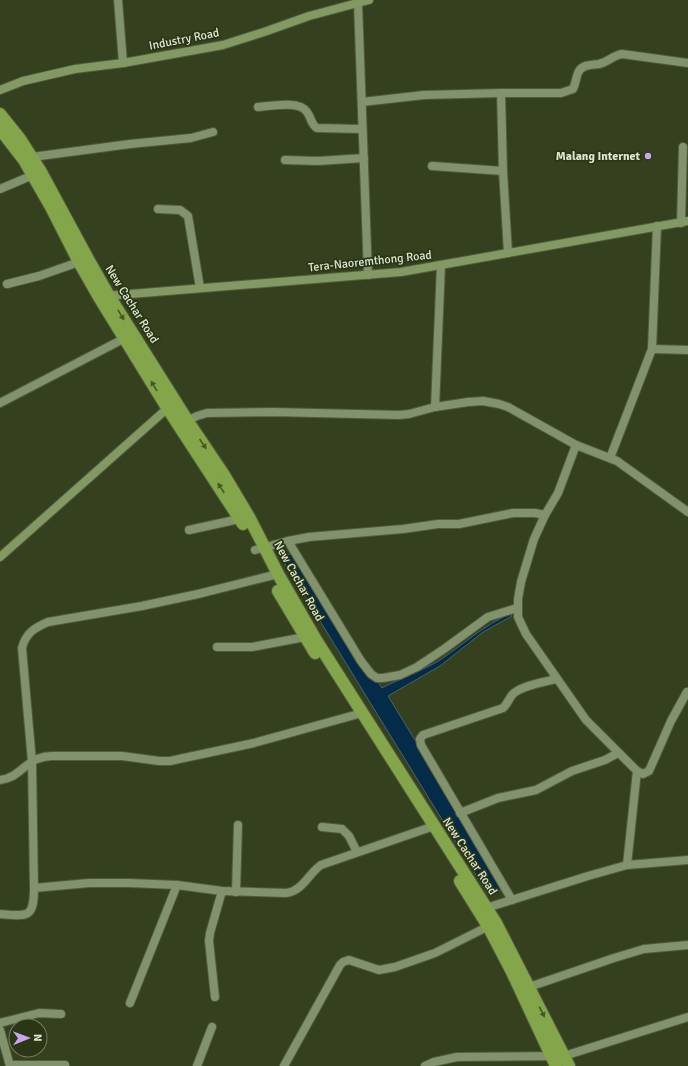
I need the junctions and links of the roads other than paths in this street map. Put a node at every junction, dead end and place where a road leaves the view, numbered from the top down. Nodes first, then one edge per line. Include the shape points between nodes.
1 (118, 0) edge
2 (369, 0) edge
3 (358, 3) junction
4 (123, 63) junction
5 (688, 63) edge
6 (0, 90) edge
7 (501, 93) junction
8 (362, 102) junction
9 (258, 107) dead end
10 (0, 114) edge
11 (0, 129) edge
12 (362, 129) junction
13 (213, 132) dead end
14 (683, 147) dead end
15 (32, 157) junction
16 (364, 158) junction
17 (285, 160) dead end
18 (432, 166) dead end
19 (503, 171) junction
20 (33, 175) junction
21 (0, 189) edge
22 (158, 209) dead end
23 (685, 222) edge
24 (657, 226) junction
25 (508, 253) junction
26 (79, 262) junction
27 (441, 265) junction
28 (368, 276) junction
29 (7, 284) dead end
30 (200, 288) junction
31 (104, 296) junction
32 (129, 335) junction
33 (652, 350) junction
34 (688, 350) edge
35 (0, 403) edge
36 (172, 405) junction
37 (435, 407) junction
38 (183, 423) junction
39 (576, 445) junction
40 (610, 458) junction
41 (688, 512) edge
42 (545, 515) junction
43 (244, 518) junction
44 (189, 530) dead end
45 (288, 541) junction
46 (260, 548) junction
47 (0, 557) edge
48 (274, 575) junction
49 (517, 608) junction
50 (305, 637) junction
51 (218, 647) dead end
52 (556, 678) junction
53 (687, 692) edge
54 (358, 714) junction
55 (618, 753) junction
56 (32, 762) junction
57 (637, 771) junction
58 (0, 780) edge
59 (460, 813) junction
60 (238, 825) dead end
61 (322, 827) dead end
62 (430, 827) junction
63 (357, 852) junction
64 (688, 860) edge
65 (627, 865) junction
66 (177, 885) junction
67 (34, 888) junction
68 (222, 891) junction
69 (236, 892) junction
70 (512, 900) junction
71 (482, 909) junction
72 (0, 914) edge
73 (492, 924) junction
74 (688, 945) edge
75 (529, 987) junction
76 (215, 997) dead end
77 (130, 1004) dead end
78 (61, 1014) dead end
79 (688, 1017) edge
80 (0, 1023) edge
81 (212, 1027) dead end
82 (0, 1030) edge
83 (560, 1061) edge
84 (10, 1065) edge
85 (65, 1065) dead end
86 (197, 1066) edge
87 (284, 1066) edge
88 (425, 1066) edge

1 - 4 street
2 - 3 street, Industry Road
3 - 4 street, Industry Road via 309,16 223,45
3 - 8 street
4 - 6 street, Industry Road via 75,69 23,81
5 - 7 street via 622,54 601,64 582,68 573,89 568,91
7 - 8 street via 424,95
7 - 19 street
8 - 12 street
9 - 12 street via 298,105 307,111 317,128
10 - 15 highway, New Cachar Road
11 - 20 highway, New Cachar Road
12 - 16 street
13 - 15 street via 191,138
14 - 23 street
15 - 31 highway, New Cachar Road via 55,196
16 - 17 street
16 - 28 street
18 - 19 street
19 - 25 street
20 - 21 street
20 - 26 highway, New Cachar Road
22 - 30 street via 180,210 188,216
23 - 24 street, Tera-Naoremthong Road
24 - 25 street, Tera-Naoremthong Road
24 - 33 street
25 - 27 street, Tera-Naoremthong Road
26 - 29 street
26 - 31 highway, New Cachar Road
27 - 28 street, Tera-Naoremthong Road
27 - 37 street
28 - 30 street, Tera-Naoremthong Road
30 - 31 street, Tera-Naoremthong Road
31 - 32 highway, New Cachar Road
32 - 35 street
32 - 36 highway, New Cachar Road
33 - 34 street
33 - 40 street
36 - 38 highway, New Cachar Road
36 - 47 street
37 - 38 street via 399,415 273,412 201,414
37 - 39 street via 483,401 499,404
38 - 43 highway, New Cachar Road via 224,475
39 - 40 street
39 - 42 street via 558,493
40 - 41 street via 627,467
42 - 45 street via 513,514 459,524 326,535
42 - 49 street via 534,539 521,582
43 - 44 street
43 - 46 highway, New Cachar Road
45 - 46 street
45 - 49 street via 361,661 377,678 400,675 417,667 488,617
46 - 48 highway, New Cachar Road
48 - 50 highway, New Cachar Road
48 - 54 highway, New Cachar Road via 316,640
48 - 56 street via 142,606 48,622 34,628 24,639 22,648
49 - 52 street via 522,627
50 - 51 street via 252,647
50 - 54 highway, New Cachar Road
52 - 55 street via 586,720
52 - 59 street via 518,691 503,708 421,737 421,746
53 - 57 street via 648,771 643,774
54 - 56 street via 254,743 170,761 127,756 52,756
54 - 62 highway, New Cachar Road
55 - 57 street
55 - 59 street via 572,771 536,790 498,798
56 - 58 street via 16,775
56 - 67 street
57 - 65 street
59 - 70 street
60 - 69 street
61 - 63 street via 342,829 349,836
62 - 63 street
62 - 71 highway, New Cachar Road
63 - 69 street via 321,865 294,892
64 - 65 street
65 - 70 street
66 - 67 street via 89,883
66 - 68 street
66 - 77 street
67 - 72 street via 34,902 30,912 20,916
68 - 69 street
68 - 76 street via 210,932
70 - 71 street
71 - 73 highway, New Cachar Road
73 - 75 highway, New Cachar Road
73 - 83 highway, New Cachar Road via 512,972
73 - 87 street via 435,952 385,969 374,969 349,960 343,962
74 - 75 street via 644,950
75 -> 83 highway, New Cachar Road
78 - 80 street via 39,1013
79 - 83 street
81 - 86 street
82 - 84 street
83 - 88 street via 457,1057
84 - 85 street

